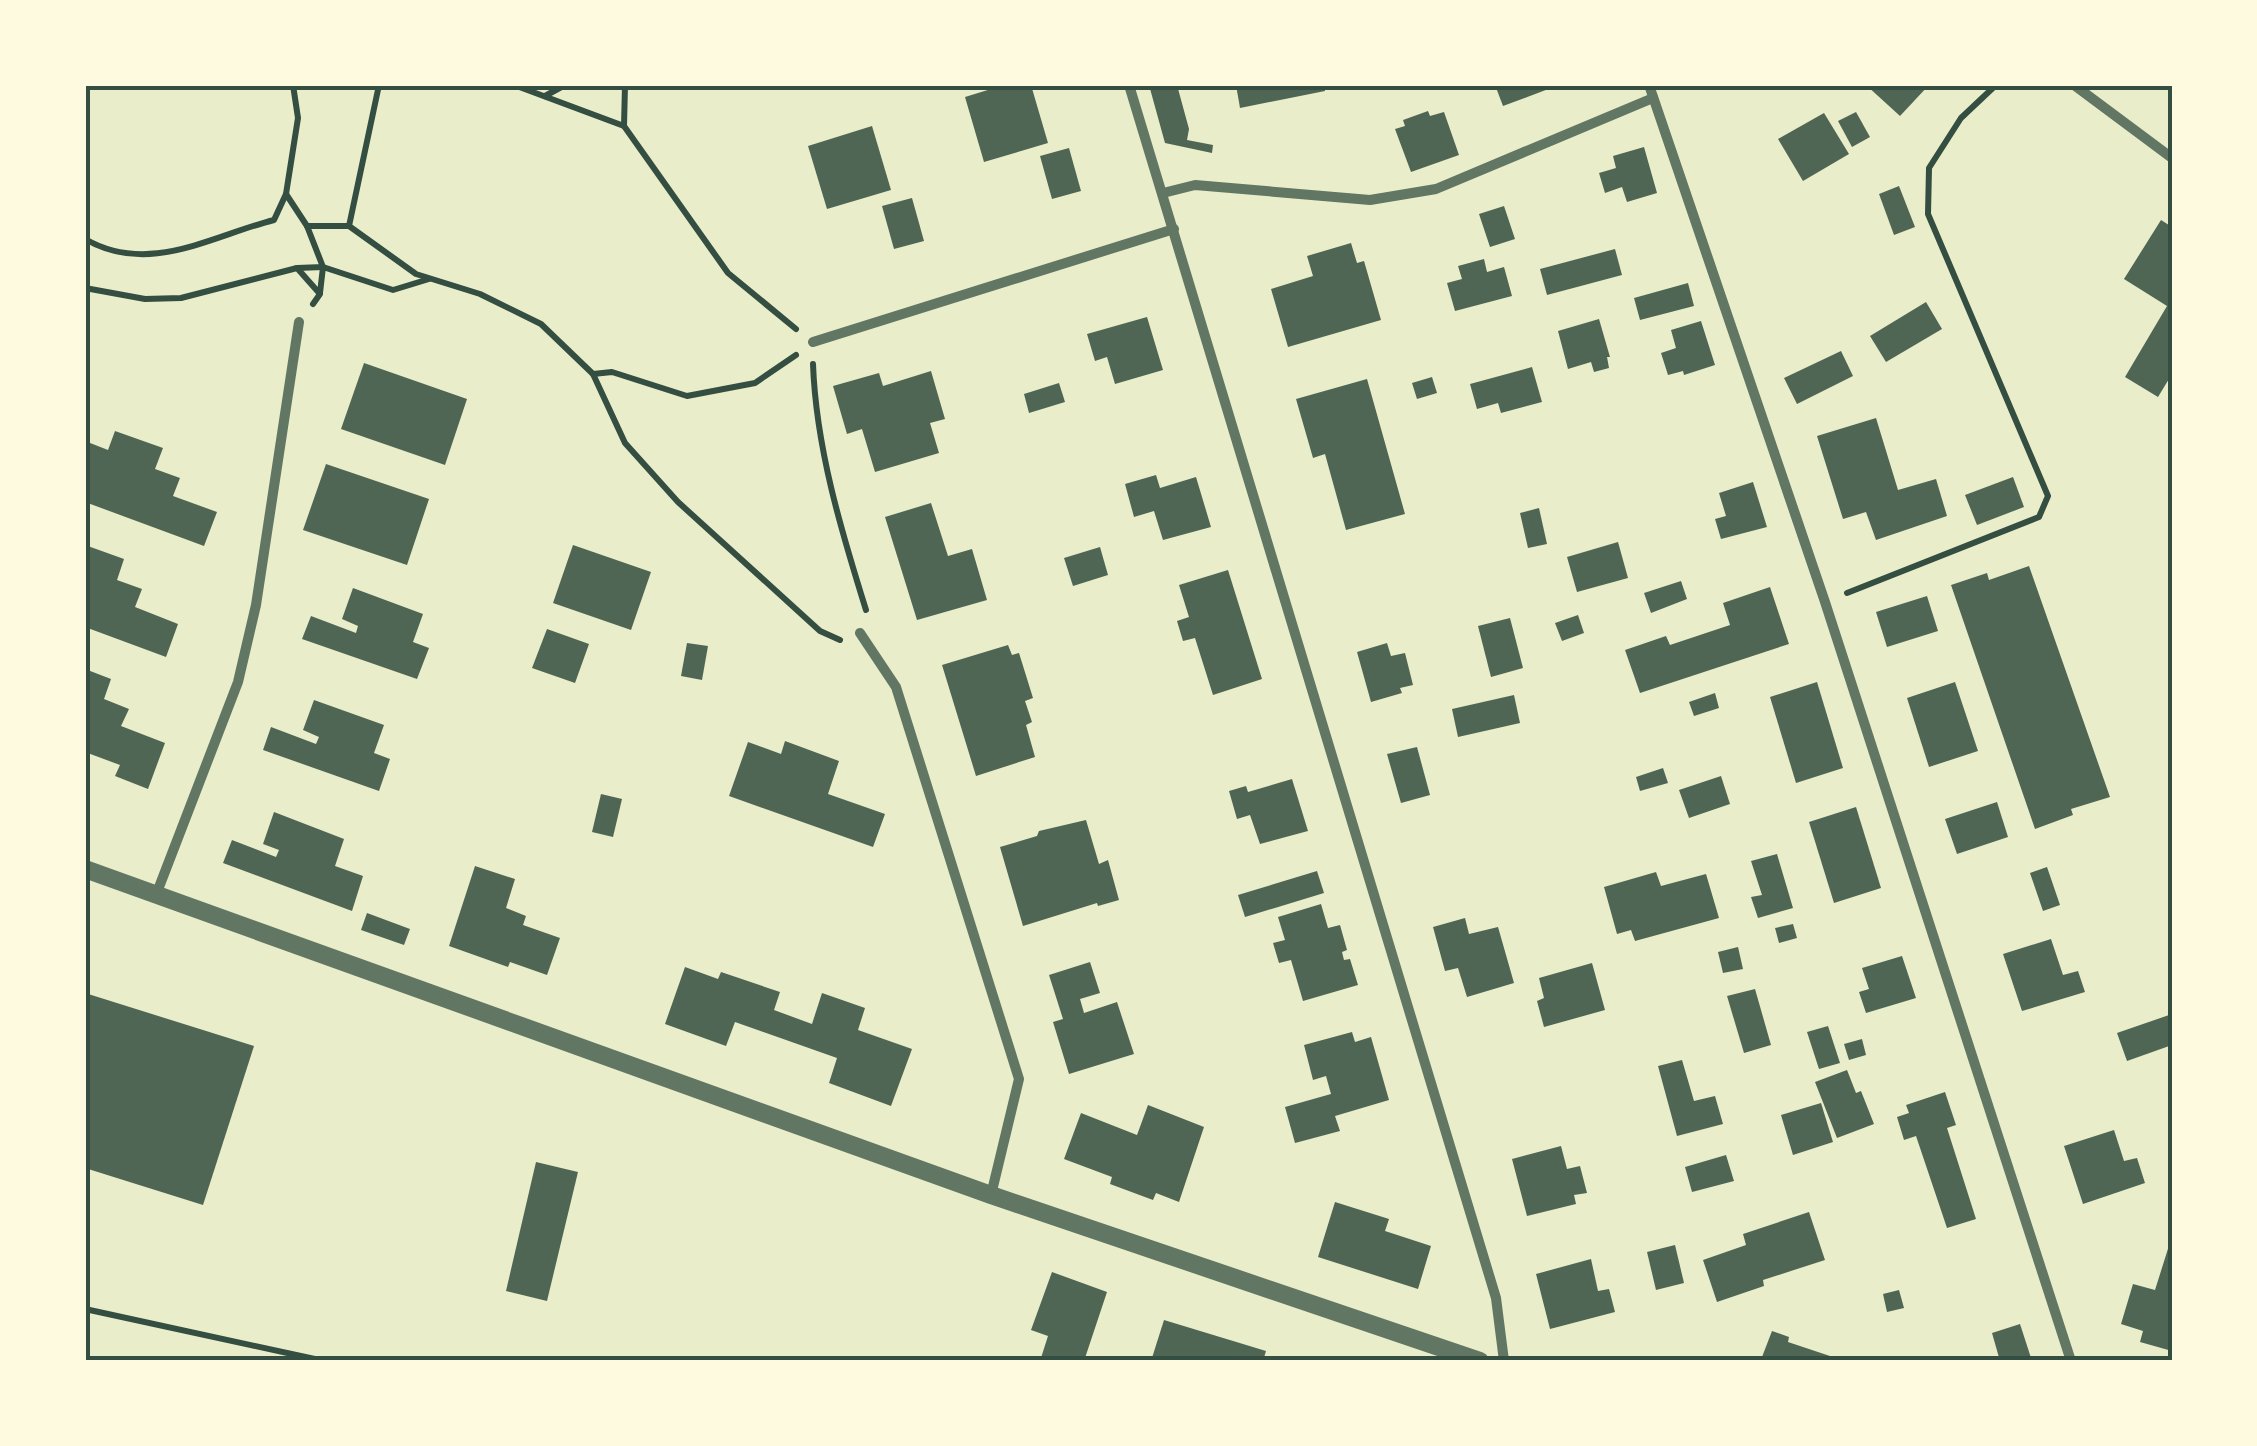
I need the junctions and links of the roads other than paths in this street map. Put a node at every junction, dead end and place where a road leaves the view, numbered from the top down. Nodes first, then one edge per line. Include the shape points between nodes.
1 (1128, 85) edge
2 (1649, 85) edge
3 (2074, 85) edge
4 (1653, 98) junction
5 (2172, 158) edge
6 (1163, 193) junction
7 (1174, 229) junction
8 (298, 322) road end
9 (813, 342) road end
10 (860, 633) road end
11 (85, 869) edge
12 (156, 896) junction
13 (991, 1195) junction
14 (1480, 1361) edge
15 (1504, 1361) edge
16 (2070, 1361) edge

1 - 6 street
2 - 4 street
3 - 5 street
4 - 6 street via 1436,189 1370,200 1195,185
4 - 16 street via 1825,602
6 - 7 street
7 - 9 street
7 - 15 street via 1496,1298
8 - 12 street via 256,605 238,682
10 - 13 street via 896,687 1019,1079
11 - 12 street
12 - 13 street
13 - 14 street

